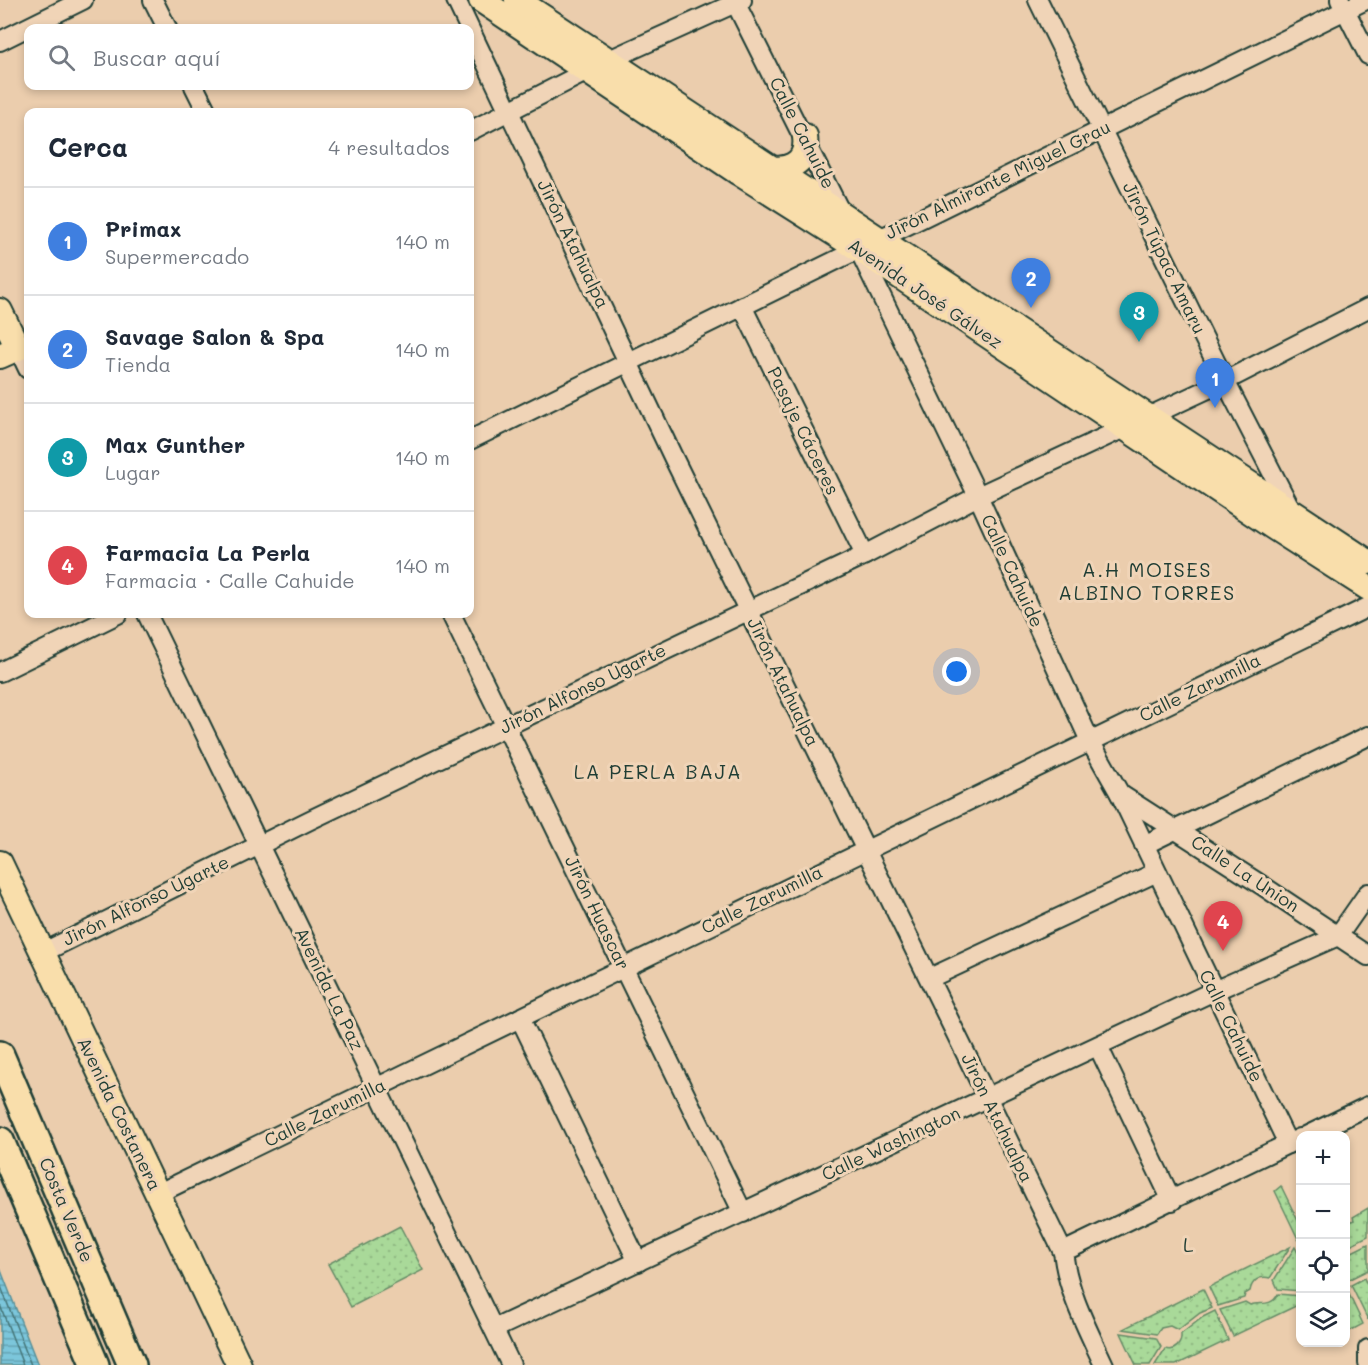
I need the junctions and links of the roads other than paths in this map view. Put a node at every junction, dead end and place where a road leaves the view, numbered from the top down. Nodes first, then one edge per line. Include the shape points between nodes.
1 (83, 0) edge
2 (153, 0) edge
3 (456, 0) edge
4 (481, 0) edge
5 (518, 0) edge
6 (1038, 0) edge
7 (1366, 0) edge
8 (737, 1) edge
9 (1343, 5) edge
10 (34, 24) edge
11 (165, 24) edge
12 (467, 24) edge
13 (24, 29) edge
14 (474, 38) edge
15 (0, 41) edge
16 (1368, 55) edge
17 (609, 60) junction
18 (587, 72) junction
19 (196, 90) edge
20 (205, 108) edge
21 (509, 111) junction
22 (474, 129) edge
23 (1101, 130) junction
24 (805, 136) junction
25 (773, 169) junction
26 (843, 215) junction
27 (869, 244) junction
28 (742, 306) junction
29 (1368, 308) edge
30 (0, 311) edge
31 (19, 354) edge
32 (629, 362) junction
33 (1225, 381) junction
34 (1148, 417) junction
35 (1125, 429) junction
36 (474, 438) edge
37 (978, 496) junction
38 (1294, 513) junction
39 (865, 555) junction
40 (1368, 562) edge
41 (1368, 588) edge
42 (1368, 607) edge
43 (748, 609) junction
44 (110, 618) edge
45 (149, 618) edge
46 (453, 618) edge
47 (0, 672) edge
48 (506, 726) junction
49 (1368, 736) edge
50 (1090, 741) junction
51 (1120, 794) junction
52 (1177, 830) junction
53 (259, 845) junction
54 (1144, 845) junction
55 (865, 850) junction
56 (0, 863) edge
57 (1157, 872) junction
58 (1368, 892) edge
59 (1338, 936) junction
60 (42, 953) junction
61 (1368, 956) edge
62 (623, 968) junction
63 (930, 978) junction
64 (1214, 992) junction
65 (520, 1018) junction
66 (1098, 1046) junction
67 (0, 1055) edge
68 (377, 1088) junction
69 (987, 1099) junction
70 (1368, 1106) edge
71 (1316, 1131) edge
72 (0, 1141) edge
73 (1294, 1141) edge
74 (157, 1194) junction
75 (1172, 1201) junction
76 (743, 1213) junction
77 (1064, 1252) junction
78 (638, 1262) junction
79 (494, 1329) junction
80 (1368, 1349) edge
81 (1368, 1363) edge
82 (95, 1365) edge
83 (132, 1365) edge
84 (239, 1365) edge
85 (511, 1365) edge
86 (1104, 1365) edge

1 - 10 street
2 - 11 street
3 - 12 street, Jirón Atahualpa
4 - 18 main road, Avenida José Gálvez
5 - 17 main road, Avenida José Gálvez
6 - 23 street, Jirón Túpac Amaru
7 - 9 street, Jirón Almirante Miguel Grau
8 - 17 street
8 - 24 street, Calle Cahuide
9 - 16 street
9 - 23 street, Jirón Almirante Miguel Grau
13 - 15 street
14 - 21 street, Jirón Atahualpa
17 - 18 street
17 - 25 main road, Avenida José Gálvez
18 - 21 street
18 - 27 main road, Avenida José Gálvez
19 - 20 street
21 - 22 street
21 - 32 street, Jirón Atahualpa
23 - 27 street, Jirón Almirante Miguel Grau
23 - 33 street, Jirón Túpac Amaru
24 - 25 main road via 805,151 796,163
24 - 26 street, Calle Cahuide
25 - 26 main road, Avenida José Gálvez
26 - 27 main road, Avenida José Gálvez
27 - 28 street, Jirón Almirante Miguel Grau
27 - 34 main road, Avenida José Gálvez
27 - 35 main road, Avenida José Gálvez
27 - 37 street, Calle Cahuide
28 - 32 street, Jirón Almirante Miguel Grau
28 - 39 street, Pasaje Cáceres
29 - 33 street
30 - 31 main road
32 - 36 street, Jirón Almirante Miguel Grau
32 - 43 street, Jirón Atahualpa
33 - 34 street
33 - 38 street, Jirón Túpac Amaru
34 - 35 street, Jirón Alfonso Ugarte
34 - 38 main road, Avenida José Gálvez
35 - 37 street, Jirón Alfonso Ugarte
35 - 41 main road, Avenida José Gálvez
37 - 39 street, Jirón Alfonso Ugarte
37 - 50 street, Calle Cahuide
38 - 40 main road, Avenida José Gálvez
39 - 43 street, Jirón Alfonso Ugarte
42 - 50 street, Calle Zarumilla
43 - 48 street, Jirón Alfonso Ugarte
43 - 55 street, Jirón Atahualpa
44 - 47 street
45 - 53 street, Avenida La Paz
46 - 48 street, Jirón Huascar
48 - 53 street, Jirón Alfonso Ugarte
48 - 62 street, Jirón Huascar
49 - 52 street
50 - 51 street, Calle Cahuide
50 - 55 street, Calle Zarumilla
51 - 52 street, Calle La Union
51 - 54 street, Calle Cahuide
52 - 54 street
52 - 59 street, Calle La Union
53 - 60 street, Jirón Alfonso Ugarte
53 - 68 street, Avenida La Paz
54 - 57 street, Calle Cahuide
55 - 62 street, Calle Zarumilla
55 - 63 street, Jirón Atahualpa
56 - 60 main road, Avenida Costanera
57 - 63 street
57 - 64 street, Calle Cahuide
58 - 59 street
59 - 61 street, Calle La Union
59 - 64 street, Calle Washington
60 - 74 main road, Avenida Costanera
62 - 65 street, Calle Zarumilla
62 - 76 street, Jirón Huascar
63 - 69 street, Jirón Atahualpa
64 - 66 street, Calle Washington
64 - 73 street, Calle Cahuide
65 - 68 street, Calle Zarumilla
65 - 78 street
66 - 69 street, Calle Washington
66 - 75 street
67 - 83 highway, Costa Verde
68 - 74 street, Calle Zarumilla
68 - 79 street, Avenida La Paz
69 - 76 street, Calle Washington
69 - 77 street, Jirón Atahualpa
70 - 71 street
72 - 82 highway, Costa Verde
73 - 75 street
74 - 84 main road, Avenida Costanera
75 - 77 street
76 - 78 street, Calle Washington
77 - 86 street, Jirón Atahualpa via 1068,1284
78 - 79 street, Calle Washington
79 - 85 street, Avenida La Paz
80 - 81 street

